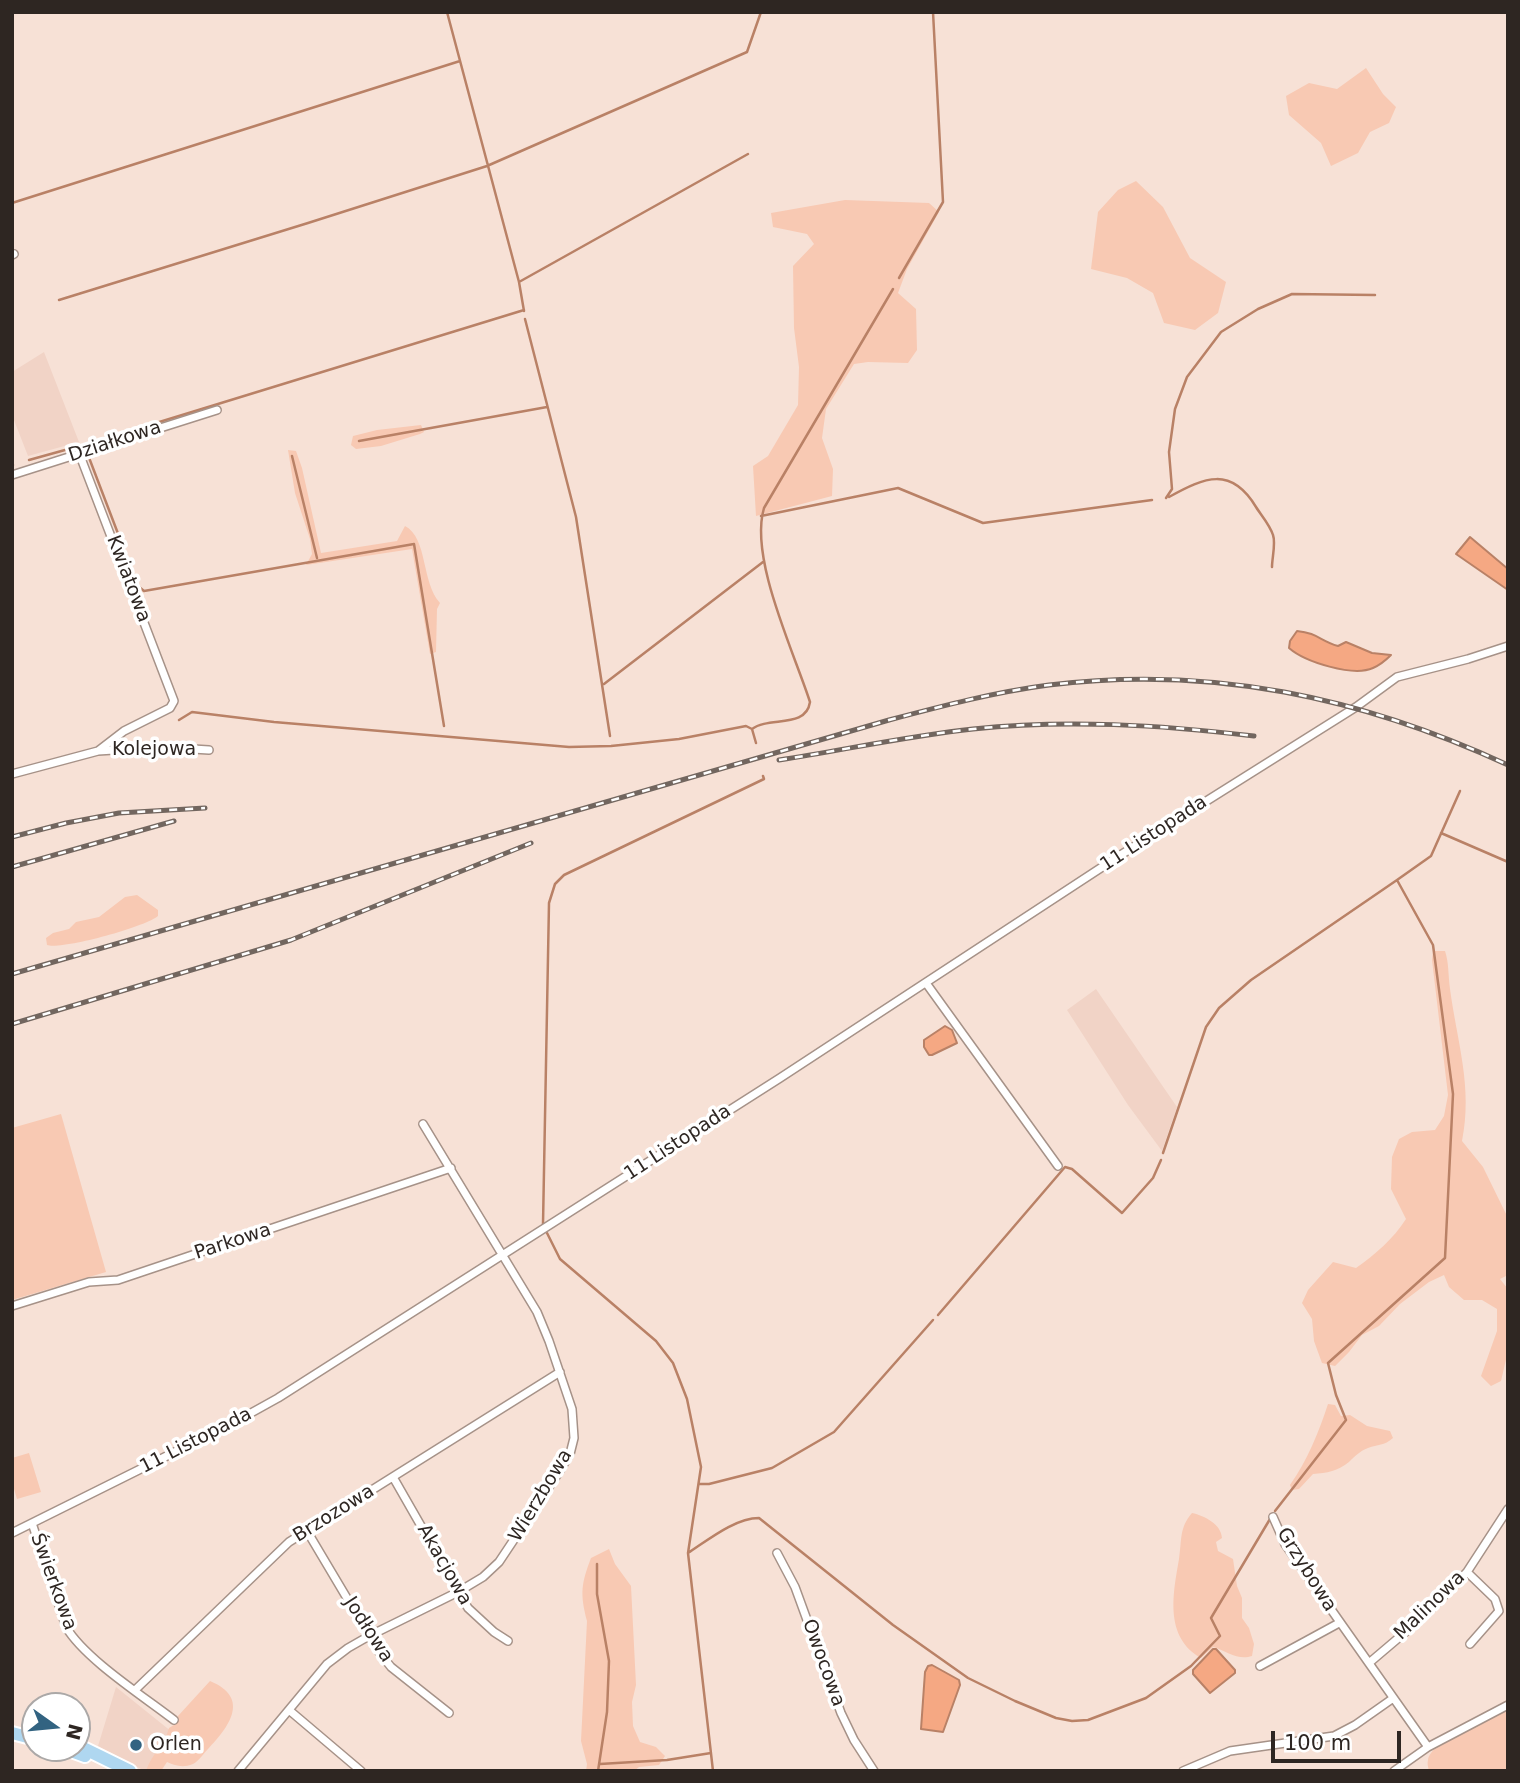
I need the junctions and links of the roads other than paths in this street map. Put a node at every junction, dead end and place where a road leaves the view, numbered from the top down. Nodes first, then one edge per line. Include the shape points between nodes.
1 (217, 410) dead end
2 (79, 453) junction
3 (12, 475) edge
4 (1508, 646) edge
5 (174, 705) joint
6 (209, 750) dead end
7 (98, 751) junction
8 (12, 774) edge
9 (926, 984) junction
10 (423, 1124) dead end
11 (1058, 1166) dead end
12 (451, 1168) junction
13 (503, 1255) junction
14 (12, 1306) edge
15 (560, 1372) junction
16 (393, 1477) junction
17 (1508, 1509) edge
18 (1273, 1517) dead end
19 (32, 1523) junction
20 (307, 1531) junction
21 (12, 1532) edge
22 (777, 1553) dead end
23 (1467, 1572) junction
24 (458, 1592) junction
25 (1339, 1623) junction
26 (369, 1636) junction
27 (508, 1641) dead end
28 (1470, 1644) dead end
29 (1369, 1663) junction
30 (1260, 1666) dead end
31 (135, 1690) junction
32 (1392, 1699) junction
33 (1508, 1705) edge
34 (289, 1710) junction
35 (449, 1713) dead end
36 (174, 1720) dead end
37 (1428, 1748) junction
38 (91, 1752) edge
39 (91, 1761) edge
40 (113, 1771) edge
41 (130, 1771) edge
42 (238, 1771) edge
43 (360, 1771) edge
44 (874, 1771) edge
45 (1183, 1771) edge
46 (1394, 1771) edge

1 - 2 street, Działkowa
2 - 3 street, Działkowa
2 - 5 street, Kwiatowa
4 - 9 street, 11 Listopada via 1397,677
5 - 7 street, Kolejowa via 124,731
6 - 7 street, Kolejowa
7 - 8 street, Kolejowa
9 - 11 street
9 - 13 street, 11 Listopada
10 - 12 street, Wierzbowa
12 - 13 street, Wierzbowa
12 - 14 street, Parkowa via 127,1277 89,1282
13 - 15 street, Wierzbowa via 540,1318
13 - 19 street, 11 Listopada via 278,1398
15 - 16 street, Brzozowa
15 - 24 street, Wierzbowa via 574,1421 569,1454 499,1562
16 - 20 street, Brzozowa
16 - 24 street, Akacjowa
17 - 23 street, Malinowa
18 - 25 street, Grzybowa via 1285,1544
19 - 21 street, 11 Listopada
19 - 31 street, Świerkowa via 71,1636
20 - 26 street, Jodłowa
20 - 31 street, Brzozowa via 278,1551
22 - 44 street, Owocowa via 795,1587 841,1713
23 - 28 street via 1495,1599 1499,1611
23 - 29 street, Malinowa
24 - 26 street, Wierzbowa
24 - 27 street, Akacjowa via 478,1618
25 - 29 street, Grzybowa
25 - 30 street, Grzybowa
26 - 34 street, Wierzbowa via 327,1664
26 - 35 street, Jodłowa via 391,1667
29 - 32 street, Grzybowa
31 - 36 street, Świerkowa
32 - 37 street, Grzybowa
32 - 45 street via 1334,1736 1230,1751
33 - 37 street
34 - 42 street, Wierzbowa
34 - 43 street
37 - 46 street
38 - 41 main road
39 - 40 main road

